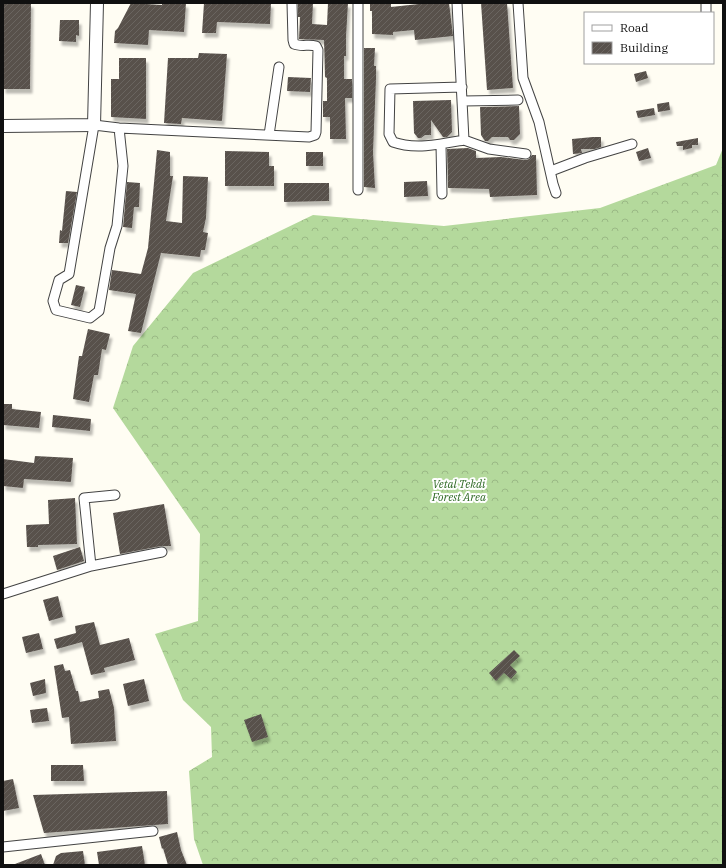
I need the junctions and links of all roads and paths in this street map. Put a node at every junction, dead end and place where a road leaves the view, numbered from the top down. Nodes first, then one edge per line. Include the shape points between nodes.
1 (97, 3) edge
2 (292, 3) edge
3 (358, 3) edge
4 (458, 3) edge
5 (464, 3) edge
6 (518, 3) edge
7 (279, 68) dead end
8 (462, 87) junction
9 (518, 100) dead end
10 (463, 101) junction
11 (94, 125) junction
12 (3, 126) edge
13 (119, 128) junction
14 (269, 135) junction
15 (464, 140) junction
16 (632, 144) dead end
17 (441, 145) junction
18 (526, 154) dead end
19 (550, 171) junction
20 (358, 190) dead end
21 (556, 193) dead end
22 (442, 194) dead end
23 (115, 495) dead end
24 (162, 552) dead end
25 (92, 566) junction
26 (3, 594) edge
27 (153, 831) dead end
28 (3, 847) edge

1 - 11 street
2 - 14 street via 294,44 312,45 318,50 316,132 309,137
3 - 20 street
4 - 5 street
4 - 8 street
6 - 19 street via 523,78 539,122
7 - 14 street
8 - 10 street
8 - 17 street via 390,89 389,134 393,142 402,145
9 - 10 street
10 - 15 street
11 - 12 street
11 - 13 street
11 - 13 street via 69,274 59,280 53,301 56,310 90,318 99,311 110,248 117,226 123,166
13 - 14 street
15 - 17 street
15 - 18 street via 489,149
16 - 19 street
17 - 22 street
19 - 21 street
23 - 25 street via 84,498
24 - 25 street
25 - 26 street
27 - 28 street

